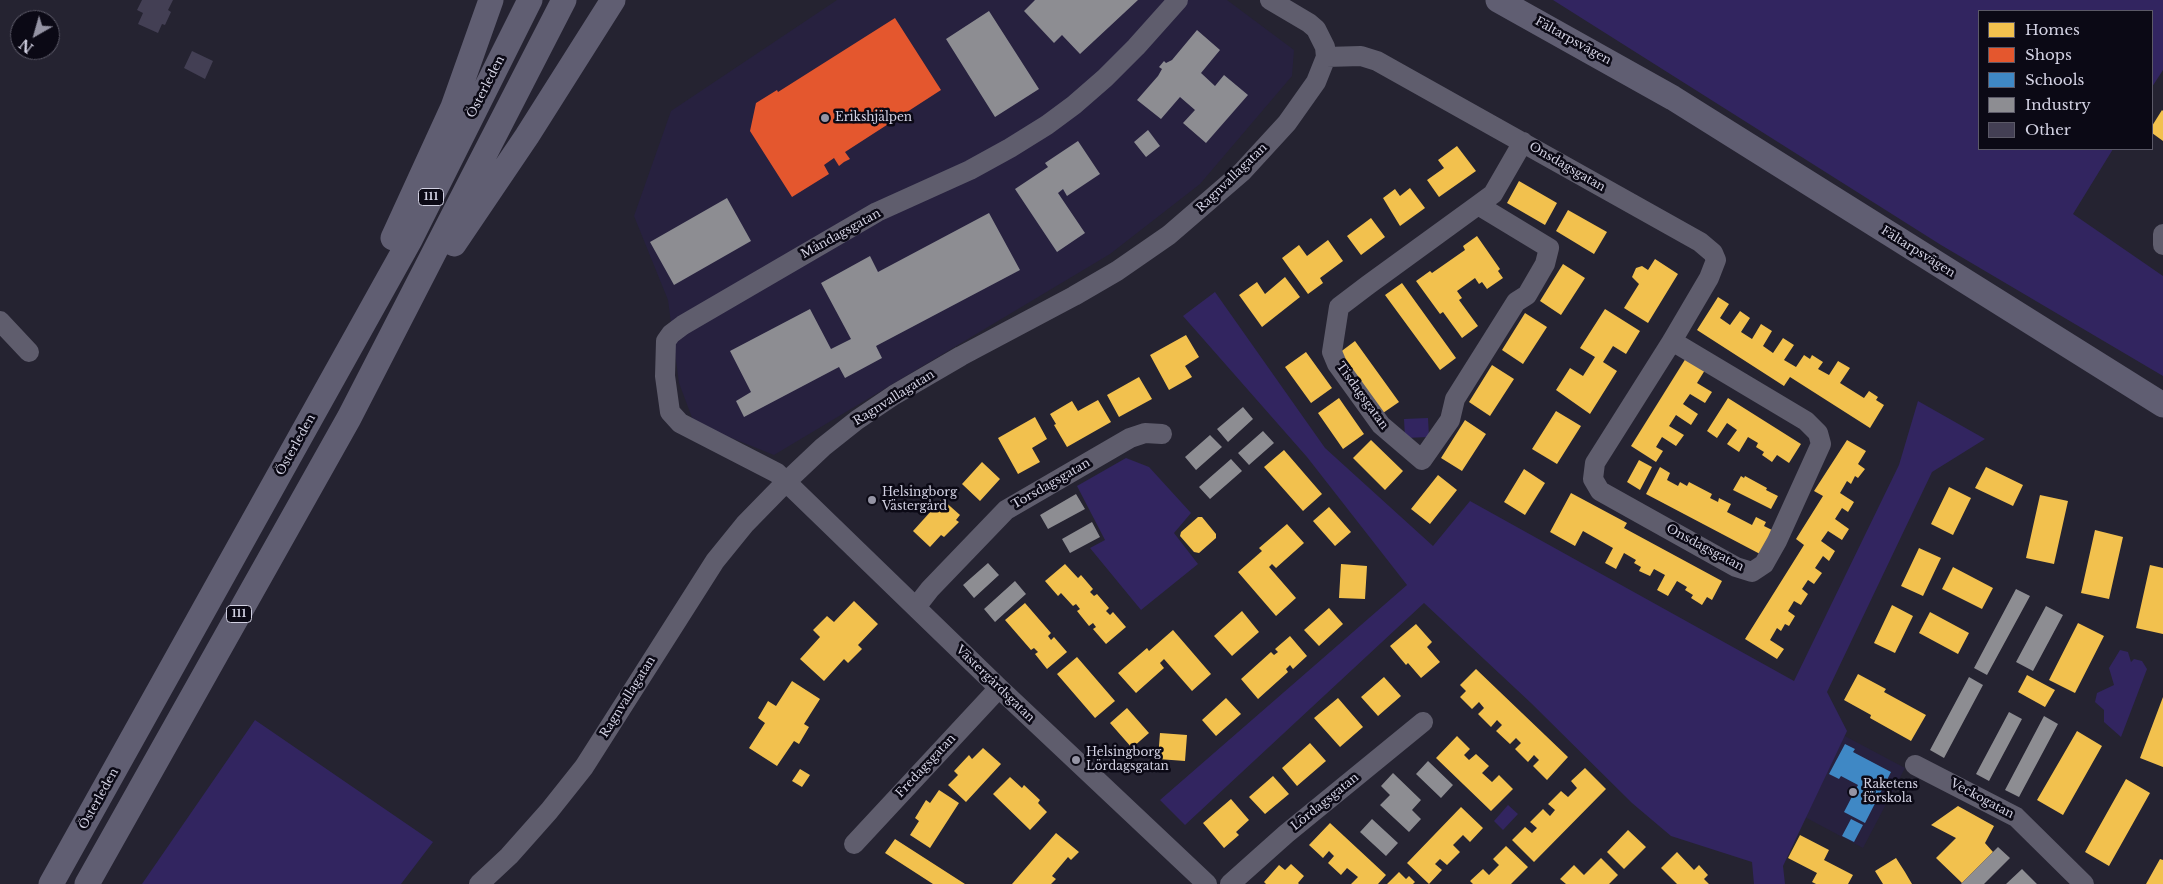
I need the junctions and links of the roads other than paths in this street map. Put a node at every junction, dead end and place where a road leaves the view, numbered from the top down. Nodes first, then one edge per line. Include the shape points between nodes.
1 (490, 0) edge
2 (530, 0) edge
3 (564, 0) edge
4 (613, 0) edge
5 (1178, 0) edge
6 (1270, 0) edge
7 (1498, 0) edge
8 (1532, 0) edge
9 (1326, 57) junction
10 (1673, 98) junction
11 (1523, 142) junction
12 (1478, 205) junction
13 (2163, 234) edge
14 (2163, 245) edge
15 (0, 321) edge
16 (1672, 341) junction
17 (389, 342) junction
18 (29, 352) dead end
19 (326, 391) junction
20 (2163, 405) edge
21 (1162, 434) dead end
22 (786, 481) junction
23 (916, 607) junction
24 (999, 688) junction
25 (1423, 722) dead end
26 (1915, 765) dead end
27 (854, 844) dead end
28 (51, 884) edge
29 (87, 884) edge
30 (479, 884) edge
31 (1207, 884) edge
32 (1230, 884) edge
33 (2084, 884) edge

1 - 19 main road via 452,107
2 - 19 main road, Österleden / 111 via 410,240
3 - 17 main road, 111
4 - 17 main road
5 - 22 street, Måndagsgatan via 1104,78 1047,125 970,170 878,212 671,334 664,346 668,406 672,416 686,427 768,466
6 - 9 street via 1316,30
7 - 10 main road, Fältarpsvägen
8 - 10 main road, Fältarpsvägen
9 - 11 street, Onsdagsgatan via 1361,56 1377,61
9 - 22 street, Ragnvallagatan via 1311,91 1286,123 1242,172 1168,235 1074,296 894,395 823,447
10 - 20 main road, Fältarpsvägen
11 - 12 street, Tisdagsgatan via 1493,194
11 - 16 street, Onsdagsgatan via 1700,242 1713,253 1714,266
12 - 12 street, Tisdagsgatan via 1339,307 1335,324 1332,352 1337,364 1381,425 1422,460 1450,420 1455,399 1516,302 1527,295 1545,264 1549,248
13 - 14 street
15 - 18 street
16 - 16 street, Onsdagsgatan via 1595,463 1593,478 1600,491 1736,567 1752,572 1764,564 1777,541 1821,444 1818,432 1806,421
17 - 29 main road, 111
19 - 28 main road, Österleden / 111
21 - 23 street, Torsdagsgatan via 1130,438 1006,510
22 - 23 street, Västergårdsgatan
22 - 30 street, Ragnvallagatan via 716,562 584,766 550,812
23 - 24 street, Västergårdsgatan
24 - 27 street, Fredagsgatan
24 - 31 street, Västergårdsgatan
25 - 32 street, Lördagsgatan
26 - 33 street, Veckogatan via 2016,817

